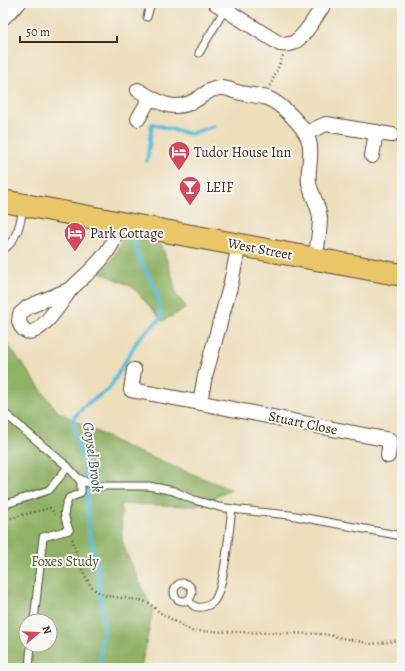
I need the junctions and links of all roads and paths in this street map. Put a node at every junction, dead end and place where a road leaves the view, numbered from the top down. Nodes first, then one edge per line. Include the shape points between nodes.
1 (19, 3) edge
2 (151, 3) edge
3 (325, 3) edge
4 (220, 6) edge
5 (147, 17) dead end
6 (3, 18) edge
7 (287, 45) junction
8 (199, 53) dead end
9 (138, 90) dead end
10 (150, 98) junction
11 (268, 98) junction
12 (138, 119) dead end
13 (376, 132) junction
14 (306, 133) junction
15 (392, 135) dead end
16 (372, 156) dead end
17 (13, 203) edge
18 (119, 223) junction
19 (239, 245) junction
20 (3, 250) edge
21 (315, 260) junction
22 (402, 275) edge
23 (71, 289) dead end
24 (134, 370) dead end
25 (200, 402) junction
26 (3, 412) edge
27 (388, 456) dead end
28 (68, 467) junction
29 (78, 478) junction
30 (3, 505) edge
31 (232, 509) junction
32 (3, 520) edge
33 (69, 530) junction
34 (402, 536) edge
35 (188, 600) dead end
36 (35, 613) edge
37 (402, 640) edge
38 (30, 653) edge
39 (28, 668) edge

1 - 6 street
2 - 5 lane
3 - 7 street via 304,33
4 - 7 street via 280,44
4 - 8 lane
7 - 11 path
9 - 10 street
10 - 11 street via 168,106 179,106 189,104 207,92 219,88
10 - 12 street
11 - 14 street via 287,112
13 - 14 street via 326,124
13 - 15 street
13 - 16 street
14 - 21 street via 310,146 308,181 320,218
17 - 18 main road, West Street
17 - 20 lane via 18,230
18 - 19 main road, West Street
18 - 23 street via 110,248
19 - 21 main road, West Street
19 - 25 street
21 - 22 main road, West Street
24 - 25 street, Stuart Close via 131,390
25 - 27 street, Stuart Close via 390,440
26 - 28 lane
28 - 29 lane
28 - 30 lane via 49,490
29 - 31 lane via 102,486 149,486 174,491 192,499
29 - 33 lane via 81,492 69,498 64,509
31 - 34 lane via 290,515
31 - 35 lane via 222,583 215,600 202,608 194,606
32 - 33 path via 50,508
33 - 36 lane via 43,537
33 - 37 path via 83,572 95,590 106,596 149,603 159,612 192,631 323,634 372,644
38 - 39 lane

